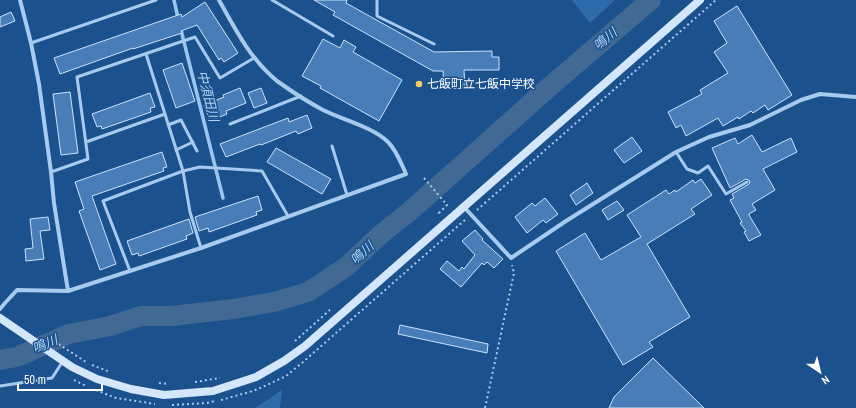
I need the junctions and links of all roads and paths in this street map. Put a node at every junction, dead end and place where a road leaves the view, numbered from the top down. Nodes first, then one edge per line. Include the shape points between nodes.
1 (20, 0) edge
2 (156, 0) edge
3 (219, 0) edge
4 (272, 0) edge
5 (377, 0) edge
6 (700, 0) edge
7 (332, 36) dead end
8 (31, 43) junction
9 (434, 44) dead end
10 (146, 54) junction
11 (254, 58) junction
12 (301, 96) junction
13 (856, 96) edge
14 (165, 114) junction
15 (230, 124) dead end
16 (168, 125) junction
17 (86, 142) junction
18 (192, 142) junction
19 (332, 146) dead end
20 (176, 150) junction
21 (197, 151) dead end
22 (676, 152) junction
23 (182, 171) junction
24 (51, 172) junction
25 (424, 178) dead end
26 (747, 182) dead end
27 (347, 195) junction
28 (453, 204) dead end
29 (464, 206) junction
30 (288, 216) junction
31 (201, 248) junction
32 (511, 258) junction
33 (130, 271) junction
34 (68, 291) junction
35 (332, 308) dead end
36 (0, 309) edge
37 (0, 318) edge
38 (290, 344) dead end
39 (67, 350) dead end
40 (60, 358) junction
41 (113, 373) dead end
42 (225, 377) dead end
43 (156, 383) dead end
44 (188, 383) dead end
45 (175, 384) dead end
46 (0, 386) edge
47 (485, 408) edge

1 - 8 street
2 - 8 lane
3 - 11 street
4 - 7 lane
5 - 9 lane via 377,16
6 - 29 street
8 - 24 street
10 - 11 lane via 195,37 220,78
10 - 14 lane
10 - 17 lane via 77,77
11 - 12 street via 277,80
12 - 15 lane
12 - 27 street via 323,110 380,136 396,152 406,174
13 - 22 street via 820,94 801,100 750,125 709,137
14 - 16 lane
14 - 17 lane
16 - 18 lane via 181,120
16 - 20 lane
17 - 24 lane via 88,159
18 - 20 lane
18 - 21 lane
19 - 27 lane
20 - 23 lane
22 - 26 lane via 687,169 698,173 708,166 726,194
22 - 32 street
23 - 30 lane via 200,167 262,171
23 - 31 lane via 190,212
23 - 33 lane via 103,201
24 - 34 street
25 - 28 path via 447,206 441,214
27 - 30 street
29 - 32 street
29 - 40 street via 305,346 256,377 213,391 164,395 97,379
30 - 31 street
31 - 33 street
32 - 47 path via 514,273
33 - 34 street
34 - 36 street via 17,290
35 - 38 path
37 - 40 street
39 - 41 path via 88,363
40 - 46 lane via 52,378
42 - 44 path
43 - 45 path

